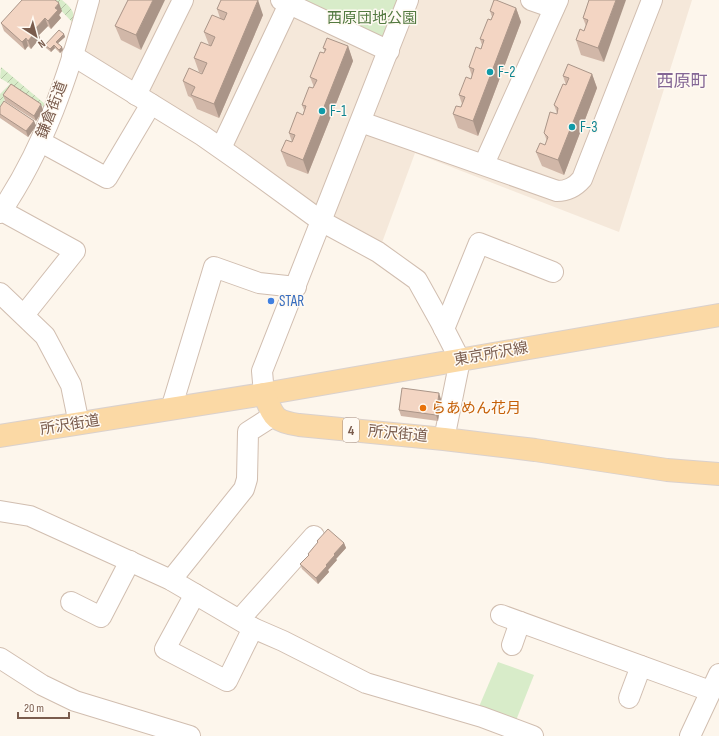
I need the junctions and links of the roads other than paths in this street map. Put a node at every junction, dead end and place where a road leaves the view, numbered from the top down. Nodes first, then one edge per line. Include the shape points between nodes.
1 (183, 0) edge
2 (408, 0) edge
3 (532, 0) edge
4 (652, 0) edge
5 (285, 2) edge
6 (83, 4) edge
7 (556, 4) edge
8 (389, 51) junction
9 (72, 56) junction
10 (144, 100) junction
11 (361, 122) junction
12 (41, 142) junction
13 (221, 148) junction
14 (484, 164) junction
15 (1, 212) edge
16 (321, 221) junction
17 (553, 272) dead end
18 (296, 287) junction
19 (0, 293) edge
20 (24, 315) junction
21 (719, 315) edge
22 (444, 329) junction
23 (460, 360) junction
24 (264, 394) junction
25 (171, 409) junction
26 (273, 416) junction
27 (79, 424) junction
28 (0, 436) edge
29 (444, 439) junction
30 (719, 474) edge
31 (0, 511) edge
32 (314, 536) dead end
33 (130, 561) junction
34 (171, 580) junction
35 (195, 594) junction
36 (71, 602) dead end
37 (502, 615) dead end
38 (520, 622) junction
39 (246, 623) junction
40 (512, 645) dead end
41 (0, 658) edge
42 (641, 666) junction
43 (716, 684) edge
44 (629, 698) dead end
45 (190, 736) edge
46 (533, 736) edge
47 (690, 736) edge

1 - 10 street
2 - 8 street
3 - 7 street
4 - 14 street via 578,184 557,191
5 - 8 street
5 - 13 street
6 - 9 street, 鎌倉街道
7 - 14 street
8 - 11 street
9 - 10 street
9 - 12 street, 鎌倉街道
10 - 12 street via 106,178
10 - 13 street
11 - 14 street
11 - 16 street
12 - 15 street, 鎌倉街道
13 - 16 street
15 - 20 street via 75,251
16 - 18 street
16 - 22 street via 378,252 417,280
17 - 22 street via 479,243
18 - 24 street via 262,371
18 - 25 street via 260,284 214,267
19 - 20 street
20 - 27 street via 46,336 71,385
21 - 23 main road, 東京所沢線
22 - 23 street
23 - 24 main road, 東京所沢線
23 - 29 street
24 - 25 main road, 所沢街道
24 - 26 main road
25 - 27 main road, 所沢街道
26 - 29 main road, 所沢街道 / 4 via 284,423
26 - 34 street via 248,432 247,479 244,489
27 - 28 main road, 所沢街道
29 - 30 main road, 所沢街道 / 4 via 667,470
31 - 33 street via 30,516
32 - 39 street
33 - 34 street
33 - 36 street via 101,617
34 - 35 street
35 - 39 street
35 - 39 street via 166,649 227,681
37 - 38 street
38 - 40 street
38 - 42 street
39 - 46 street via 366,683 482,717
41 - 45 street via 42,685 75,701
42 - 43 street
42 - 44 street
43 - 47 street

